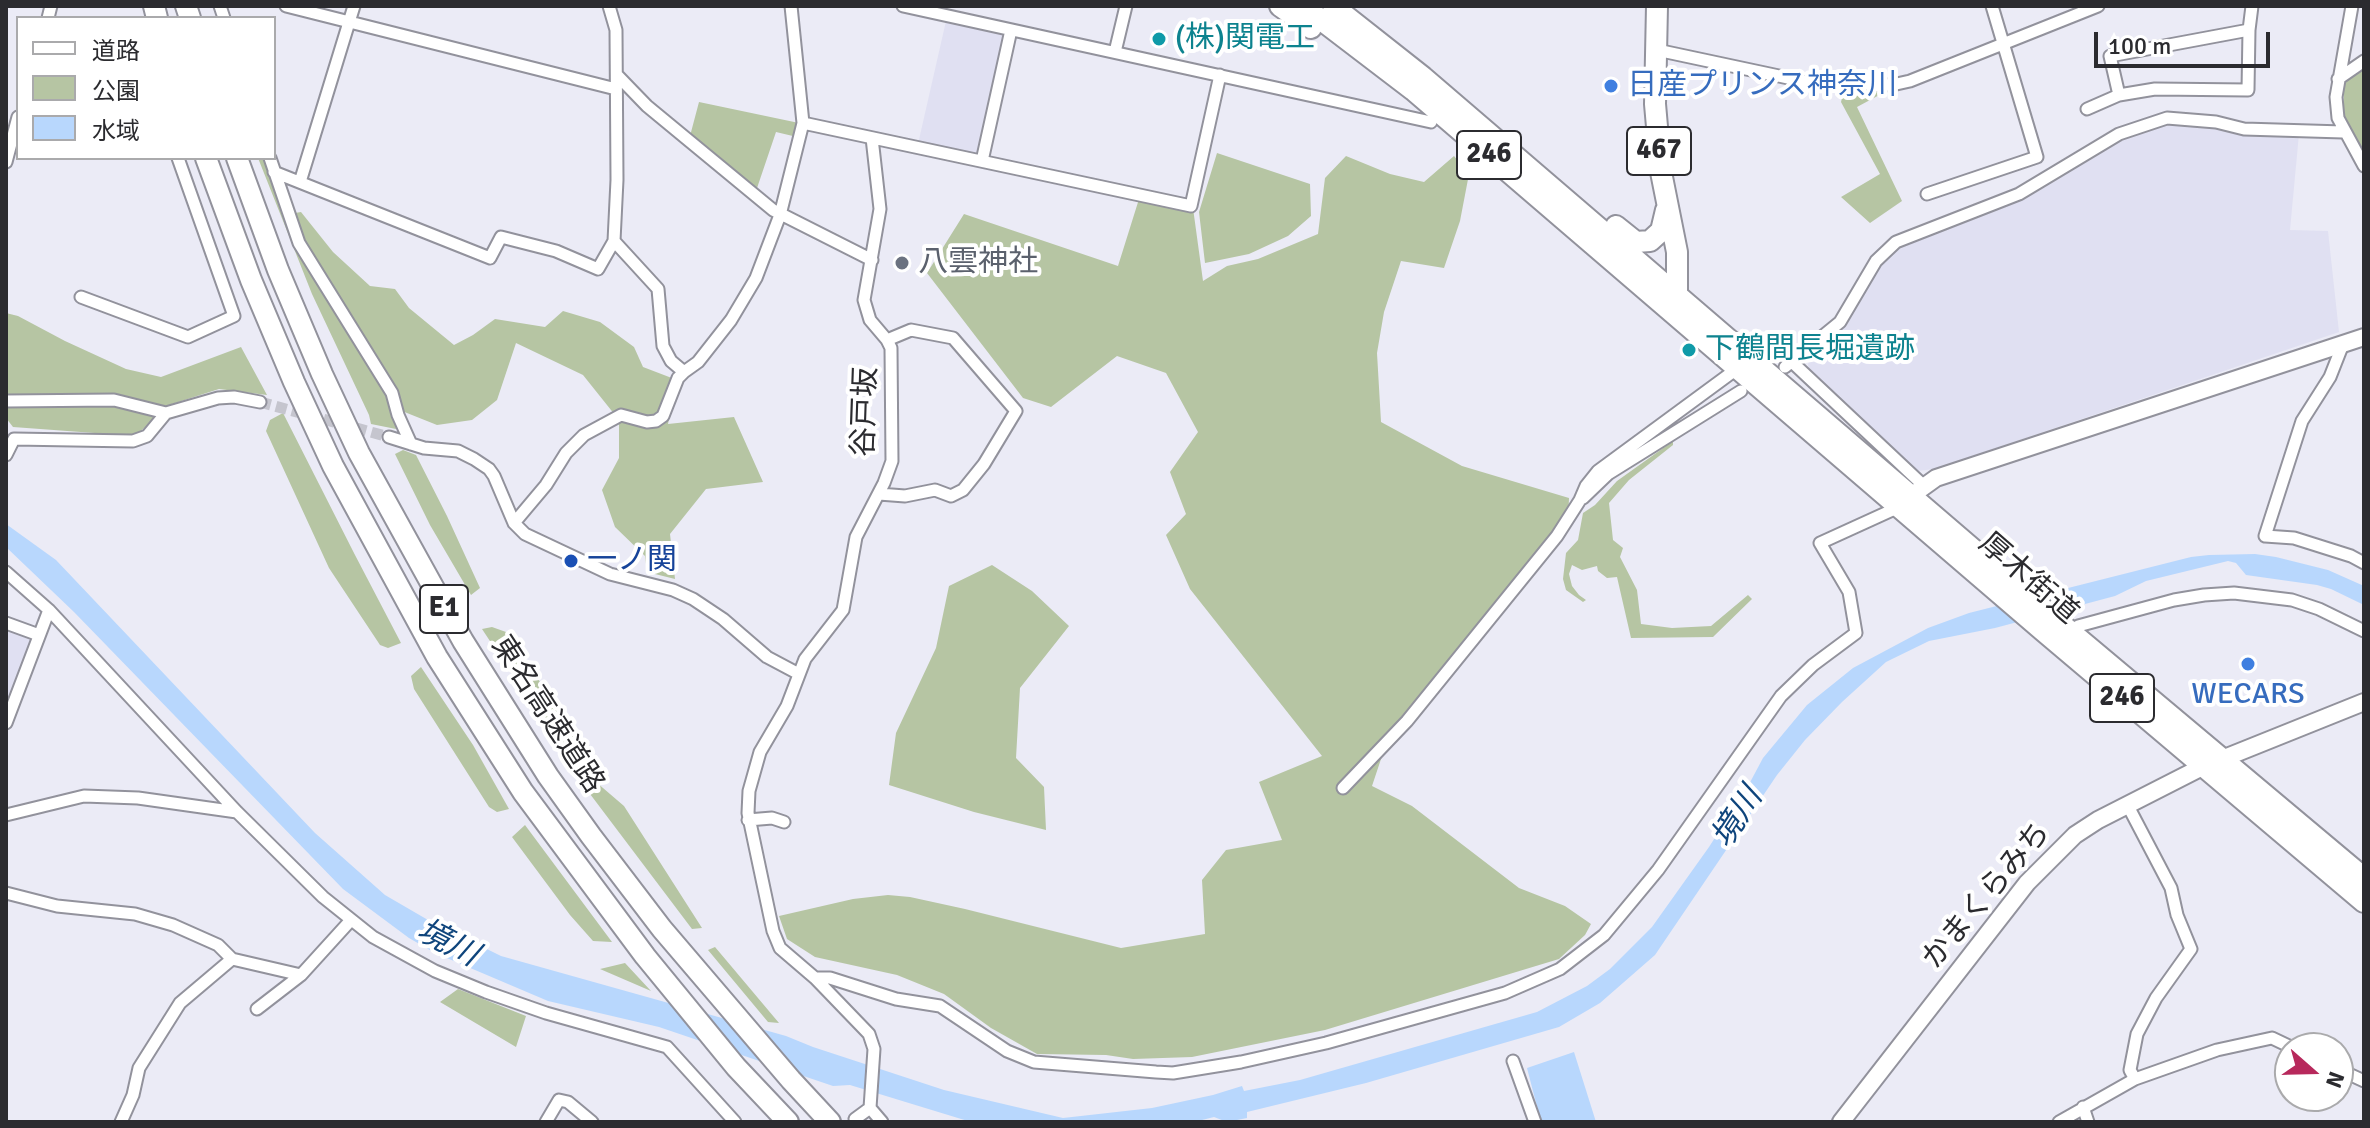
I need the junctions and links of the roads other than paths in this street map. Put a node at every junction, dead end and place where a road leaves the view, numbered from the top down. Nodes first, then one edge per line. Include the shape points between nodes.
1 (286, 6) edge
2 (354, 6) edge
3 (609, 6) edge
4 (791, 6) edge
5 (903, 6) edge
6 (1126, 6) edge
7 (1280, 6) edge
8 (1303, 6) edge
9 (1333, 6) edge
10 (1355, 6) edge
11 (1657, 6) edge
12 (1992, 6) edge
13 (2098, 6) edge
14 (2252, 6) edge
15 (2352, 6) edge
16 (349, 22) junction
17 (1011, 30) junction
18 (2249, 30) junction
19 (2002, 44) junction
20 (1657, 50) junction
21 (1115, 52) junction
22 (2364, 61) edge
23 (617, 75) junction
24 (1220, 75) junction
25 (2338, 79) junction
26 (616, 89) junction
27 (2119, 95) junction
28 (2087, 109) dead end
29 (1431, 122) junction
30 (803, 123) junction
31 (16, 124) edge
32 (2343, 132) junction
33 (872, 138) junction
34 (179, 160) edge
35 (207, 160) edge
36 (238, 160) edge
37 (271, 160) edge
38 (982, 161) junction
39 (6, 162) edge
40 (2364, 166) edge
41 (274, 172) junction
42 (300, 182) junction
43 (1927, 194) dead end
44 (1667, 205) junction
45 (780, 215) junction
46 (1612, 230) junction
47 (614, 241) junction
48 (872, 260) junction
49 (1632, 278) junction
50 (81, 297) dead end
51 (1673, 302) junction
52 (2364, 337) edge
53 (887, 340) junction
54 (2343, 344) junction
55 (1738, 368) junction
56 (684, 372) junction
57 (1741, 391) dead end
58 (6, 401) edge
59 (260, 402) tunnel mouth
60 (166, 413) junction
61 (389, 437) tunnel mouth
62 (411, 444) junction
63 (6, 455) edge
64 (879, 494) junction
65 (1911, 496) junction
66 (1580, 500) junction
67 (514, 523) junction
68 (2364, 563) edge
69 (6, 572) edge
70 (49, 610) junction
71 (6, 623) edge
72 (2061, 627) junction
73 (2364, 631) edge
74 (39, 635) junction
75 (799, 674) junction
76 (2364, 702) edge
77 (6, 723) edge
78 (2212, 763) junction
79 (1343, 788) dead end
80 (2260, 805) junction
81 (2128, 806) junction
82 (237, 812) junction
83 (6, 815) edge
84 (748, 820) junction
85 (784, 822) dead end
86 (2364, 864) edge
87 (2360, 891) edge
88 (6, 893) edge
89 (2364, 917) edge
90 (351, 920) junction
91 (232, 959) junction
92 (301, 975) junction
93 (815, 978) junction
94 (257, 1009) dead end
95 (2274, 1039) edge
96 (1513, 1061) dead end
97 (2135, 1079) junction
98 (2083, 1107) junction
99 (870, 1108) junction
100 (855, 1119) dead end
101 (121, 1122) edge
102 (546, 1122) edge
103 (592, 1122) edge
104 (735, 1122) edge
105 (788, 1122) edge
106 (830, 1122) edge
107 (882, 1122) edge
108 (1535, 1122) edge
109 (1841, 1122) edge
110 (2059, 1122) edge
111 (2088, 1122) edge

1 - 16 street
2 - 16 street
3 - 23 street via 616,30
4 - 30 street
5 - 17 street
6 - 21 street
7 - 29 highway
8 - 49 highway, 246 via 1401,80
9 - 46 highway, 246
10 - 46 highway, 246 via 1484,112
11 - 20 highway, 467
12 - 19 street
13 - 19 street
14 - 18 street
15 - 25 street
16 - 26 street
16 - 42 street
17 - 21 street
17 - 38 street
18 - 27 street via 2110,56
18 - 27 street via 2248,90 2155,89
19 - 20 street via 1892,85 1807,82
19 - 43 street via 2037,157
20 - 44 highway, 467 via 1655,104
21 - 24 street
22 - 25 street
23 - 26 street
23 - 45 street
24 - 29 street
24 - 38 street via 1191,206
25 - 32 street
26 - 47 street
27 - 28 street
29 - 49 highway via 1556,230
30 - 33 street
30 - 45 street
31 - 39 street
32 - 40 street
32 - 65 street via 2244,129 2167,118 2119,134 2019,194 1896,242 1876,261 1840,322 1788,364
33 - 38 street
33 - 48 street, 谷戸坂 via 880,209
34 - 50 street via 234,316 188,337
35 - 105 highway, 東名高速道路 / E1 via 294,382 333,466 437,657 523,792 679,999
36 - 106 highway, 東名高速道路 / E1 via 322,374 455,628 591,836 662,929
37 - 41 street
41 - 42 street
41 - 62 street via 299,243 392,393
42 - 47 street via 490,258 501,237 598,269
44 - 46 highway via 1656,237 1642,243
44 - 51 highway, 467 via 1677,252
45 - 48 street
45 - 56 street via 756,278 731,320
46 - 51 highway, 246
47 - 56 street via 658,289 663,346
48 - 53 street, 谷戸坂 via 865,308
49 - 51 highway, 246
51 - 55 highway, 厚木街道 / 246
51 - 65 highway, 厚木街道 / 246
52 - 54 street
53 - 64 street, 谷戸坂 via 894,445
53 - 64 street via 911,330 953,338 1016,411 963,490 951,496 935,490
54 - 65 street via 1936,478
54 - 68 street via 2330,377 2302,421 2265,536 2305,541
55 - 65 highway, 厚木街道 / 246
55 - 66 street via 1598,471
56 - 67 street via 656,421 621,415 584,435
57 - 66 street via 1608,474
58 - 60 street via 114,400
59 - 60 street via 218,398
60 - 63 street via 147,436 133,441 14,439
61 - 62 street
62 - 67 street via 458,451 489,469
64 - 75 street, 谷戸坂 via 856,537 843,610
65 - 72 highway, 厚木街道 / 246 via 2007,589
65 - 93 street via 1820,543 1849,592 1856,633 1781,696 1658,870 1604,935 1560,969 1533,981 1326,1043 1173,1073 1034,1062 1007,1051 940,1006
66 - 79 street via 1557,536 1407,721
67 - 75 street via 525,534 610,574 693,599 767,657
69 - 70 street
70 - 74 street
70 - 82 street
71 - 74 street
72 - 73 street via 2174,600 2234,593 2292,600
72 - 78 highway, 厚木街道 / 246
74 - 77 street
75 - 84 street, 谷戸坂 via 753,772
76 - 78 street, かまくらみち
78 - 80 highway, 厚木街道 / 246
78 - 81 street, かまくらみち
80 - 86 highway, 246
80 - 87 highway, 厚木街道 / 246
80 - 89 highway, 246
81 - 97 street via 2171,888 2191,949 2137,1034 2130,1070
81 - 109 street, かまくらみち via 2075,835 2027,883
82 - 83 street via 84,796
82 - 90 street
84 - 85 street
84 - 93 street, 谷戸坂 via 776,940
88 - 91 street via 173,925 218,945
90 - 92 street
90 - 104 street via 395,951 486,992 667,1047
91 - 92 street
91 - 101 street via 180,1003 139,1068
92 - 94 street
93 - 99 street, 谷戸坂 via 869,1034 874,1049
95 - 97 street via 2217,1050
96 - 108 street
97 - 98 street
98 - 110 street
98 - 111 street
99 - 100 street
99 - 107 street
102 - 103 street via 559,1100

